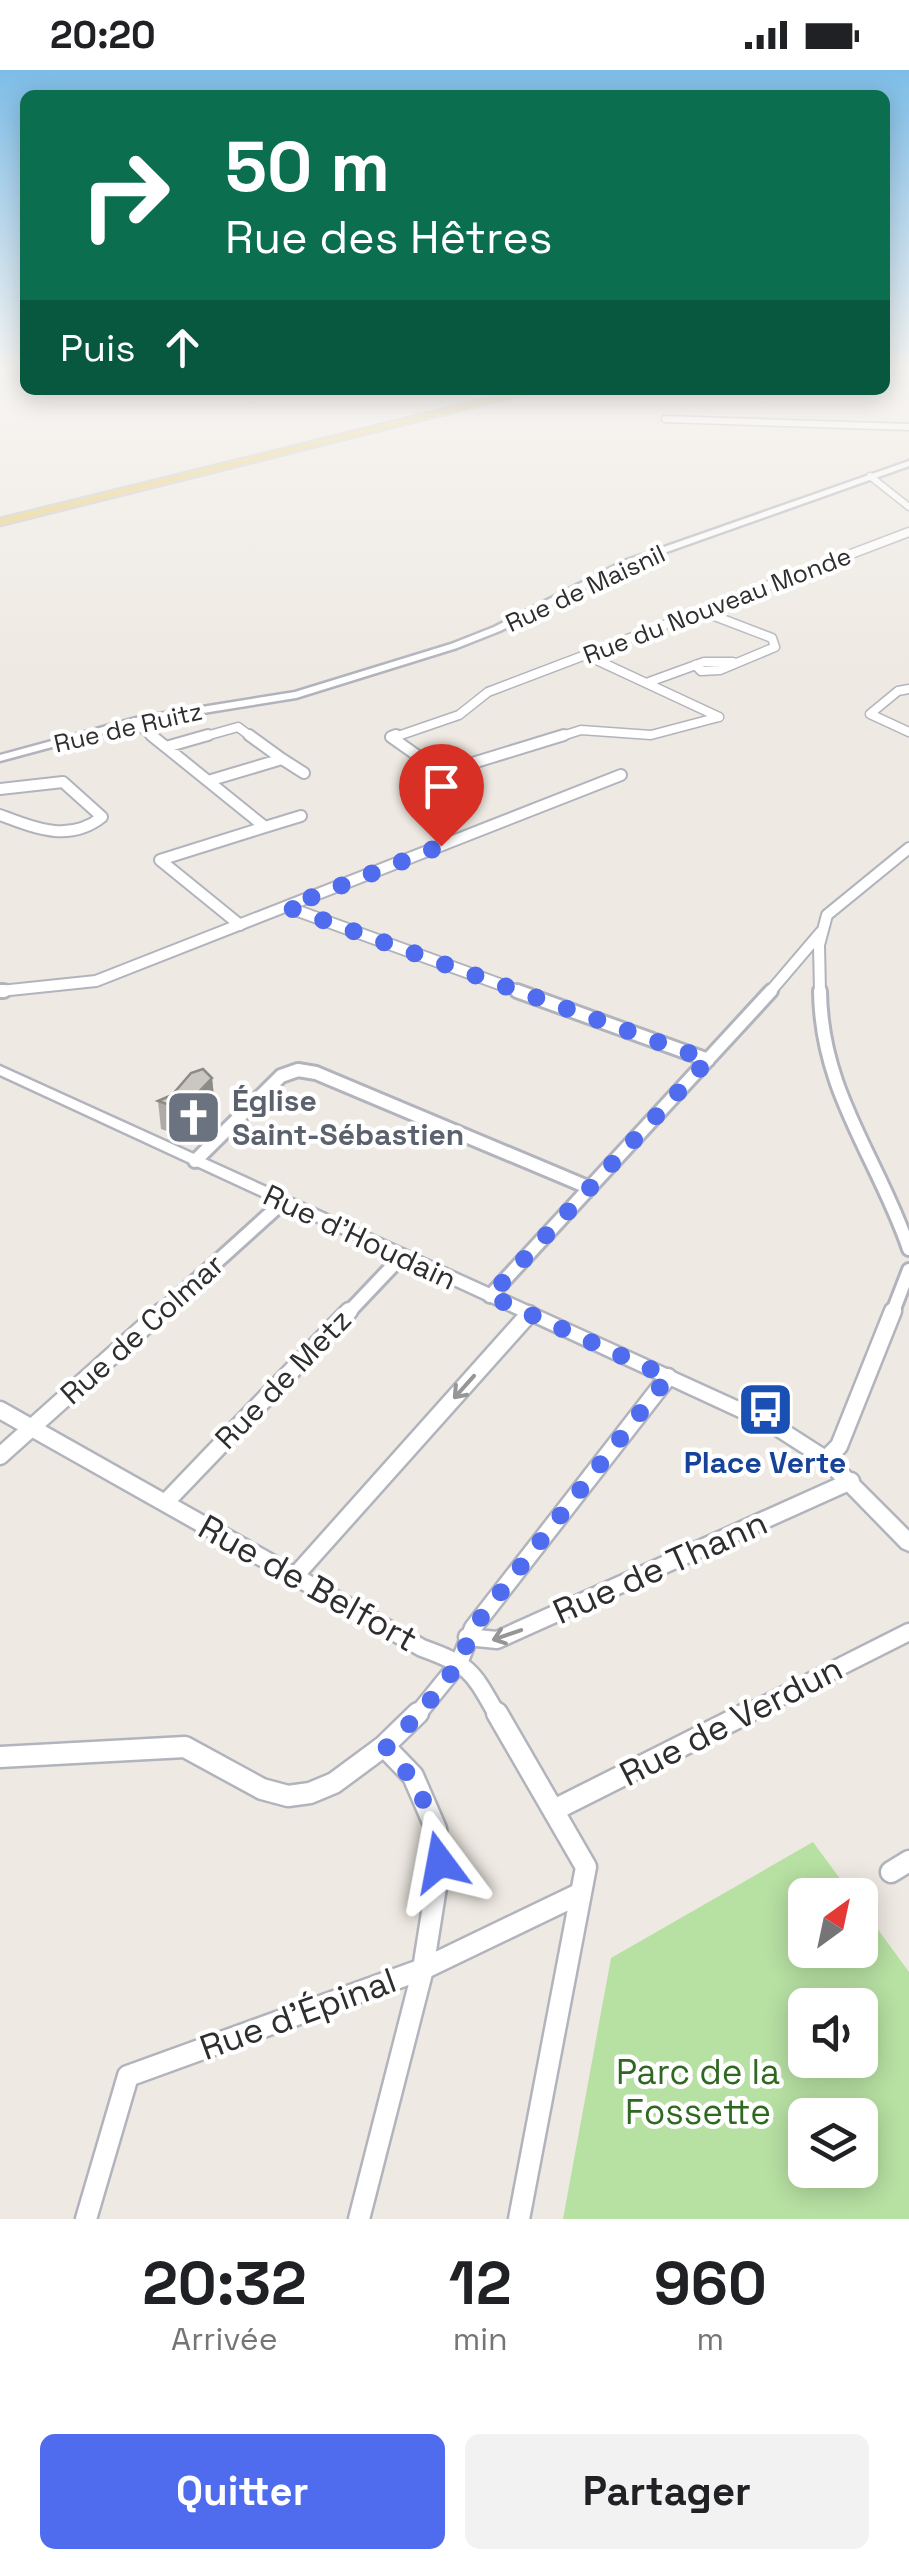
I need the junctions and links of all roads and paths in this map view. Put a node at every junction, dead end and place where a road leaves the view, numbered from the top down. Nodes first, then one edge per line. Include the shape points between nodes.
1 (205, 471) edge
2 (884, 471) edge
3 (870, 476) junction
4 (909, 508) edge
5 (0, 522) edge
6 (909, 532) edge
7 (704, 612) junction
8 (588, 656) junction
9 (649, 682) junction
10 (909, 688) edge
11 (257, 702) joint
12 (134, 722) junction
13 (909, 732) edge
14 (166, 747) junction
15 (0, 758) edge
16 (282, 758) junction
17 (304, 773) dead end
18 (621, 775) dead end
19 (208, 780) junction
20 (0, 789) edge
21 (0, 815) edge
22 (301, 816) dead end
23 (266, 827) junction
24 (909, 848) edge
25 (287, 907) junction
26 (240, 925) junction
27 (821, 932) junction
28 (0, 992) edge
29 (708, 1060) junction
30 (0, 1070) edge
31 (196, 1161) junction
32 (590, 1188) junction
33 (284, 1202) junction
34 (909, 1249) edge
35 (402, 1256) junction
36 (909, 1270) edge
37 (490, 1296) junction
38 (529, 1314) junction
39 (668, 1377) junction
40 (0, 1410) edge
41 (32, 1427) junction
42 (0, 1456) edge
43 (826, 1459) junction
44 (851, 1481) junction
45 (165, 1503) junction
46 (909, 1543) edge
47 (295, 1576) junction
48 (909, 1632) edge
49 (467, 1637) junction
50 (460, 1662) junction
51 (386, 1748) junction
52 (0, 1756) edge
53 (554, 1810) junction
54 (909, 1861) edge
55 (891, 1872) dead end
56 (582, 1893) junction
57 (423, 1969) junction
58 (86, 2219) edge
59 (359, 2219) edge
60 (520, 2219) edge

1 - 5 main road
2 - 3 street, Rue de Maisnil
3 - 4 street
3 - 11 street, Rue de Maisnil via 627,563 454,646
6 - 7 street, Rue du Nouveau Monde
7 - 8 street, Rue du Nouveau Monde
7 - 9 street via 772,638 774,647 708,672 695,665
8 - 9 street
8 - 9 street, Rue du Nouveau Monde via 488,692 443,722 391,737 435,768 450,770 581,730 651,735 719,717
10 - 13 street via 870,714
11 - 12 street, Rue de Ruitz
12 - 14 street
12 - 15 street, Rue de Ruitz
14 - 16 street via 238,727
14 - 19 street
16 - 17 street
16 - 19 street
18 - 25 street
19 - 23 street
20 - 21 street via 63,782 102,817 58,836
22 - 23 street
23 - 26 street via 160,860
24 - 27 street via 838,903
25 - 26 street
25 - 29 street
26 - 28 street via 96,981
27 - 29 street
27 - 34 street via 820,1019 827,1060
29 - 32 street
30 - 31 street, Rue d'Houdain
31 - 32 street via 281,1076 298,1070
31 - 33 street, Rue d'Houdain
32 - 37 street
33 - 35 street, Rue d'Houdain
33 - 41 street, Rue de Colmar
35 - 37 street, Rue d'Houdain
35 - 45 street, Rue de Metz
36 - 43 street via 839,1446
37 - 38 street, Rue d'Houdain
38 - 39 street, Rue d'Houdain
38 -> 47 street
39 - 43 street, Rue d'Houdain
39 - 49 street
40 - 41 street, Rue de Belfort
41 - 42 street, Rue de Colmar
41 - 45 street, Rue de Belfort
43 - 44 street, Rue d'Houdain
44 - 46 street, Rue d'Houdain
44 -> 49 street, Rue de Thann via 497,1640
45 - 47 street, Rue de Belfort
47 - 50 street, Rue de Belfort via 422,1648
48 - 53 street, Rue de Verdun
49 - 50 street
50 - 51 street
50 - 53 street via 472,1670
51 - 52 street via 318,1789 290,1796 260,1788 185,1747
51 - 57 street via 413,1776 436,1829 440,1862
53 - 56 street via 586,1866
54 - 55 street
56 - 57 street
56 - 60 street
57 - 58 street, Rue d'Épinal via 128,2076
57 - 59 street, Rue d'Épinal

